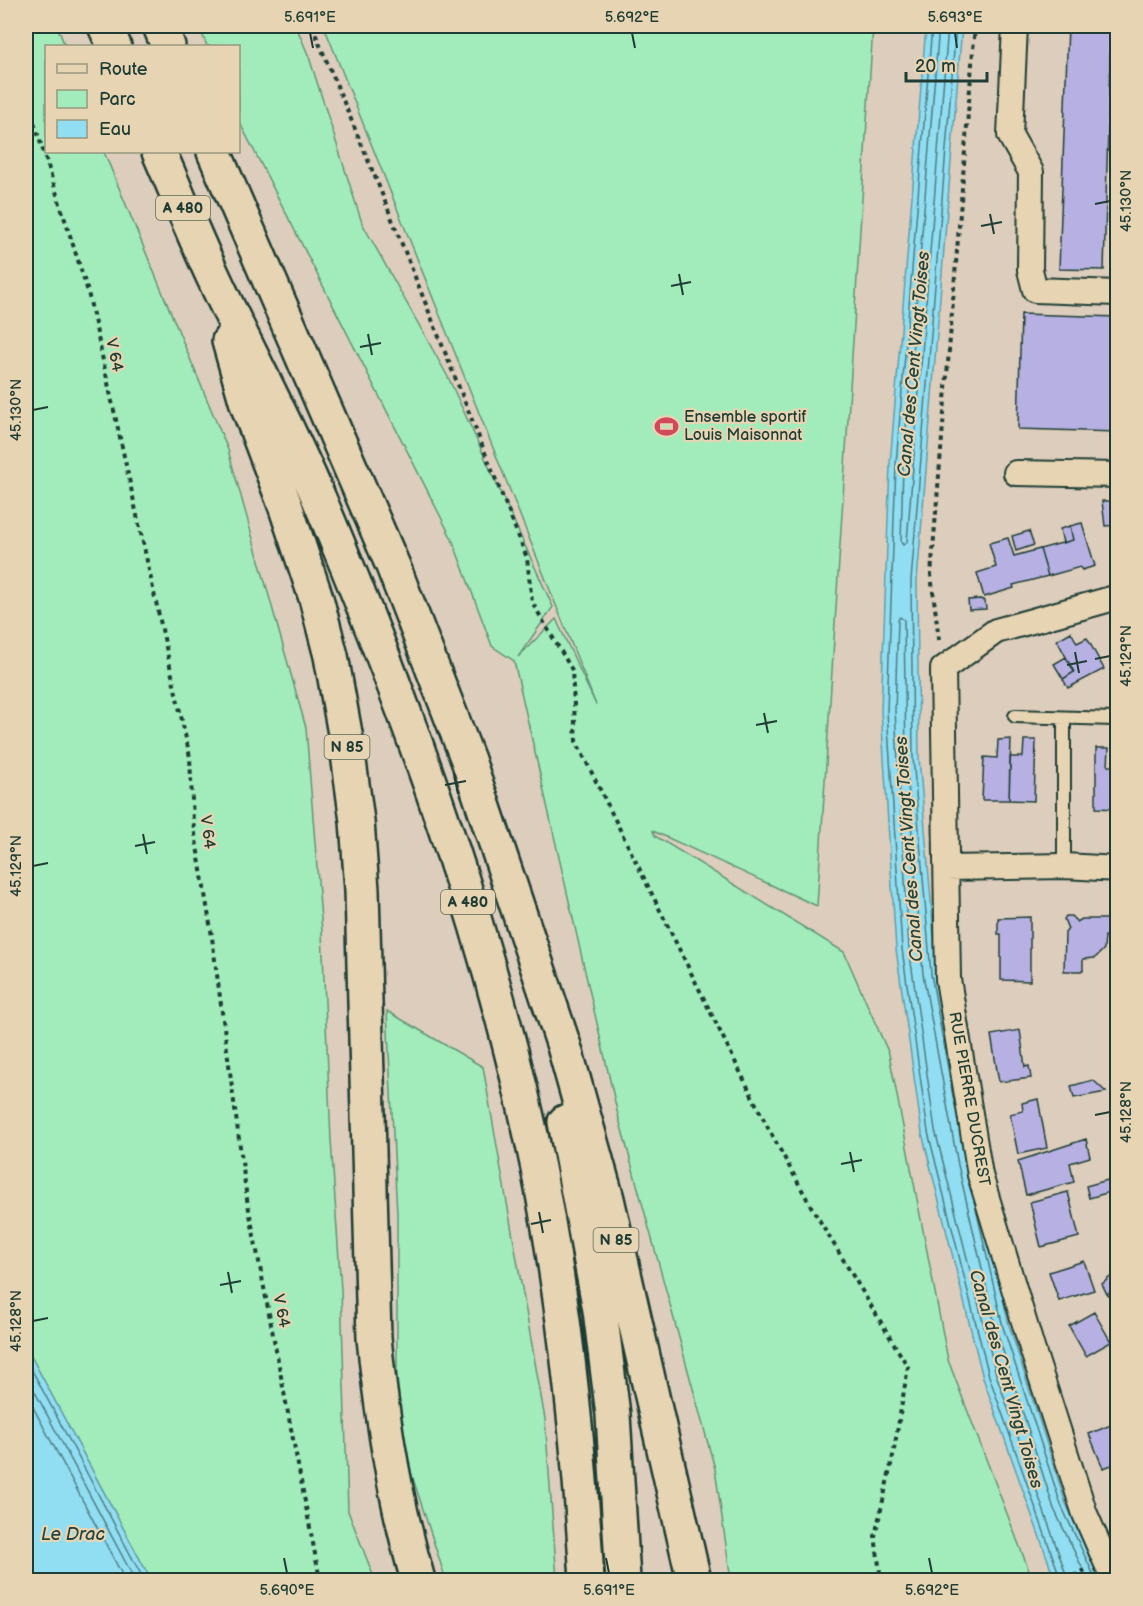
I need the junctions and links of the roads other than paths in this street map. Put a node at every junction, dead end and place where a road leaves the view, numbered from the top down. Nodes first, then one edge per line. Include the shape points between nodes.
1 (105, 26) edge
2 (159, 26) edge
3 (1015, 26) edge
4 (114, 45) edge
5 (168, 45) edge
6 (159, 153) edge
7 (214, 153) edge
8 (207, 264) junction
9 (1118, 293) edge
10 (1016, 473) dead end
11 (1118, 476) edge
12 (1118, 597) edge
13 (1015, 716) dead end
14 (1064, 718) junction
15 (1114, 719) dead end
16 (1064, 866) junction
17 (947, 868) junction
18 (1118, 868) edge
19 (516, 906) junction
20 (1107, 1563) edge
21 (418, 1581) edge
22 (587, 1581) edge
23 (623, 1581) edge
24 (694, 1581) edge

1 - 4 highway
2 - 5 highway
3 - 9 street via 1010,135 1031,172 1030,270 1035,290
6 - 8 highway, A 480
7 - 19 highway, A 480 via 393,566 468,760
8 - 21 highway, N 85 via 247,404 316,597 346,739 362,890 374,1338 387,1446 403,1530
8 - 22 highway, A 480 via 320,501 390,674 477,928 537,1168 559,1289 582,1484
10 - 11 street
12 - 17 street, RUE PIERRE DUCREST via 996,631 943,669
13 - 14 lane
14 - 15 lane
14 - 16 lane
16 - 17 street
16 - 18 street
17 - 20 street, RUE PIERRE DUCREST via 948,979 980,1175 1085,1514
19 - 23 highway, A 480 via 563,1112 600,1310 614,1414
19 - 24 highway, N 85 via 564,1046 607,1198

